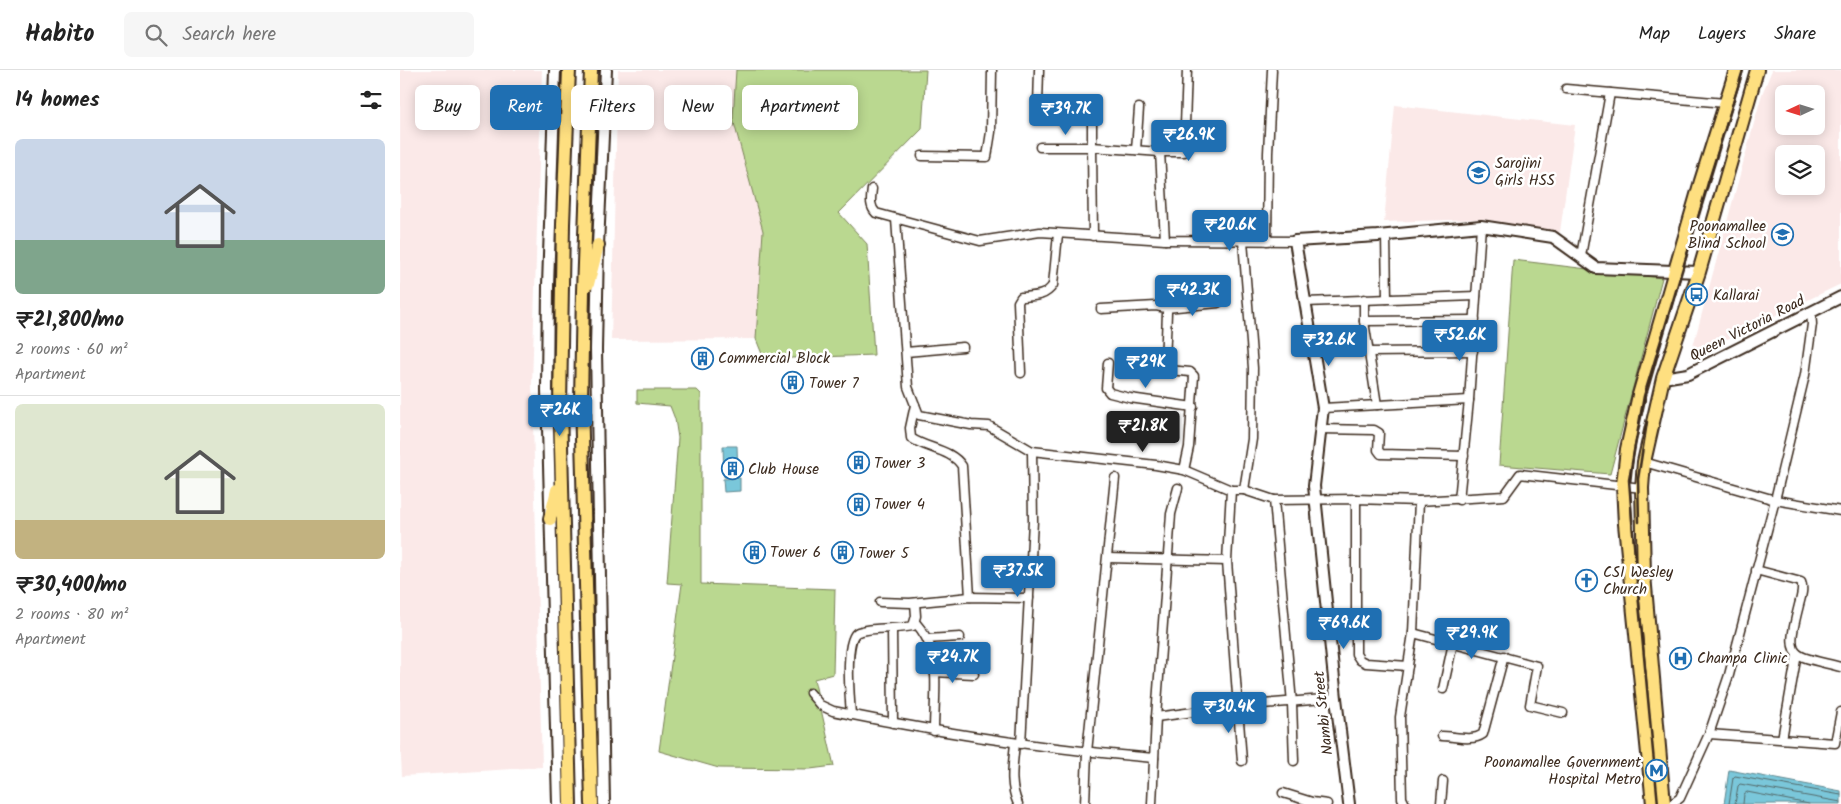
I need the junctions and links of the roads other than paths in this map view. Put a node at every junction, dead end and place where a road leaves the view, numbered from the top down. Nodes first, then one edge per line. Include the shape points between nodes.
1 (555, 70) edge
2 (569, 70) edge
3 (591, 70) edge
4 (606, 70) edge
5 (992, 70) edge
6 (1039, 70) edge
7 (1187, 70) edge
8 (1272, 70) edge
9 (1736, 70) edge
10 (1757, 70) edge
11 (1566, 89) dead end
12 (1610, 93) junction
13 (1724, 103) junction
14 (1038, 106) dead end
15 (1139, 108) dead end
16 (1092, 126) dead end
17 (1040, 147) dead end
18 (1092, 147) junction
19 (1136, 150) junction
20 (1160, 152) junction
21 (922, 156) dead end
22 (872, 188) dead end
23 (896, 219) junction
24 (1481, 226) junction
25 (1058, 234) junction
26 (1386, 235) junction
27 (1093, 236) junction
28 (1165, 240) junction
29 (1243, 240) junction
30 (1267, 241) junction
31 (1295, 241) junction
32 (598, 245) junction
33 (1581, 256) junction
34 (1676, 272) junction
35 (1699, 272) junction
36 (1476, 296) junction
37 (1841, 297) edge
38 (1364, 299) junction
39 (1387, 299) junction
40 (1305, 302) junction
41 (1218, 303) dead end
42 (1166, 308) junction
43 (1101, 309) dead end
44 (1811, 312) junction
45 (582, 318) junction
46 (1475, 320) junction
47 (1364, 321) junction
48 (963, 348) dead end
49 (906, 352) junction
50 (1369, 352) junction
51 (1472, 352) junction
52 (1108, 363) dead end
53 (1021, 373) dead end
54 (1663, 378) junction
55 (1469, 400) junction
56 (915, 405) junction
57 (1377, 405) junction
58 (1193, 407) junction
59 (1323, 408) junction
60 (1320, 429) junction
61 (561, 439) junction
62 (1032, 451) junction
63 (1464, 456) junction
64 (1644, 462) junction
65 (1184, 470) junction
66 (1115, 478) dead end
67 (1623, 485) junction
68 (1178, 488) dead end
69 (1642, 488) junction
70 (1231, 490) junction
71 (1244, 490) junction
72 (1317, 499) junction
73 (1356, 499) junction
74 (1274, 500) junction
75 (1459, 500) junction
76 (1775, 500) junction
77 (1419, 502) junction
78 (1841, 511) edge
79 (550, 519) junction
80 (1108, 558) junction
81 (1167, 560) junction
82 (1227, 561) junction
83 (1756, 570) junction
84 (970, 597) junction
85 (1029, 598) junction
86 (880, 602) dead end
87 (915, 603) junction
88 (915, 622) junction
89 (892, 628) junction
90 (1413, 633) junction
91 (960, 637) dead end
92 (927, 639) junction
93 (1453, 643) junction
94 (1797, 654) junction
95 (1504, 656) junction
96 (1408, 666) junction
97 (1841, 666) edge
98 (934, 672) junction
99 (974, 674) dead end
100 (1443, 689) dead end
101 (810, 693) dead end
102 (1336, 698) junction
103 (1292, 703) junction
104 (1238, 706) junction
105 (1841, 712) edge
106 (1563, 713) dead end
107 (851, 715) junction
108 (1156, 717) junction
109 (892, 722) junction
110 (934, 731) junction
111 (1709, 734) junction
112 (1442, 736) dead end
113 (1782, 739) junction
114 (1018, 744) junction
115 (1087, 752) junction
116 (1154, 758) junction
117 (1242, 761) dead end
118 (1294, 761) dead end
119 (1443, 780) dead end
120 (1283, 793) dead end
121 (558, 804) edge
122 (570, 804) edge
123 (592, 804) edge
124 (604, 804) edge
125 (1018, 804) edge
126 (1085, 804) edge
127 (1152, 804) edge
128 (1326, 804) edge
129 (1342, 804) edge
130 (1349, 804) edge
131 (1405, 804) edge
132 (1441, 804) edge
133 (1653, 804) edge
134 (1664, 804) edge
135 (1672, 804) edge

1 - 79 street via 547,330
2 - 61 main road via 561,298
3 - 45 main road
4 - 32 street
5 - 21 street via 988,158
6 - 14 street
7 - 20 street via 1184,152
8 - 30 street
9 - 13 main road
10 - 35 main road
11 - 12 street
12 - 13 street
12 - 33 street
13 - 34 main road
15 - 19 street
16 - 18 street
17 - 18 street
18 - 19 street
18 - 27 street
19 - 20 street
20 - 28 street
22 - 23 street via 872,209
23 - 25 street via 980,241 1026,233
23 - 49 street
24 - 26 street
24 - 33 street via 1553,237
24 - 36 street
25 - 27 street
25 - 53 street via 1053,285 1041,295 1019,298
26 - 31 street
26 - 39 street
27 - 28 street
28 - 29 street
29 - 30 street
29 - 71 street via 1253,368 1252,438
30 - 31 street
31 - 40 street, Nambi Street
32 - 45 main road
32 - 124 street via 596,400
33 - 34 street via 1596,268
34 - 35 street
34 - 67 main road via 1639,395
35 - 54 main road
36 - 39 street
36 - 46 street
37 - 44 street, Queen Victoria Road
38 - 39 street
38 - 40 street
38 - 47 street
40 - 59 street, Nambi Street
41 - 42 street
42 - 43 street
42 - 58 street via 1165,364 1169,370 1193,373
44 - 54 street, Queen Victoria Road via 1688,374
44 - 76 street via 1805,374
45 - 123 main road via 581,401
46 - 47 street
46 - 51 street
47 - 50 street
48 - 49 street
49 - 56 street via 908,388
50 - 51 street
50 - 57 street
51 - 55 street
52 - 58 street via 1106,388 1110,394
54 - 64 main road
55 - 57 street
55 - 63 street
56 - 62 street via 919,415 989,426
56 - 84 street via 911,438 938,448 962,466
57 - 59 street
58 - 65 street
59 - 60 street, Nambi Street
60 - 63 street via 1374,430 1378,433 1381,454
60 - 72 street, Nambi Street via 1314,486
61 - 79 main road via 556,496
61 - 122 main road
62 - 65 street
62 - 85 street
63 - 75 street
64 - 69 main road
64 - 76 street
65 - 70 street
66 - 80 street
67 - 69 street
67 - 75 street via 1520,474 1504,496
67 - 133 main road
68 - 81 street via 1171,514
69 - 134 main road via 1644,575
70 - 71 street
70 - 82 street
71 - 74 street
72 - 73 street
72 - 74 street
72 - 102 street, Nambi Street
73 - 77 street
73 - 96 street via 1356,654 1366,664
74 - 103 street
75 - 77 street
76 - 78 street
76 - 83 street
77 - 90 street
79 - 121 street
80 - 81 street
80 - 115 street
81 - 82 street
81 - 108 street
82 - 104 street
83 - 94 street via 1801,582 1803,586 1792,634 1793,650
83 - 111 street via 1729,675
84 - 85 street
84 - 87 street
85 - 114 street
86 - 87 street
87 - 88 street
88 - 89 street via 913,626
88 - 92 street
89 - 107 street via 864,630 852,638 849,650
89 - 109 street
90 - 93 street
90 - 96 street
91 - 92 street
92 - 98 street
93 - 95 street
93 - 100 street
94 - 97 street
94 - 113 street
95 - 106 street via 1537,666 1530,705
95 - 112 street via 1483,734 1466,738
96 - 131 street via 1400,717 1402,798
98 - 99 street
98 - 110 street
101 - 107 street via 820,705
102 - 103 street
102 - 130 street, Nambi Street
103 - 104 street
103 - 118 street
104 - 108 street
104 - 117 street
105 - 113 street via 1835,743
107 - 109 street
108 - 116 street
109 - 110 street
110 - 114 street
111 - 113 street
111 - 135 street via 1680,798
114 - 115 street
114 - 125 street via 1012,780
115 - 116 street
115 - 126 street
116 - 127 street
119 - 132 street
120 - 128 street
129 - 130 street

